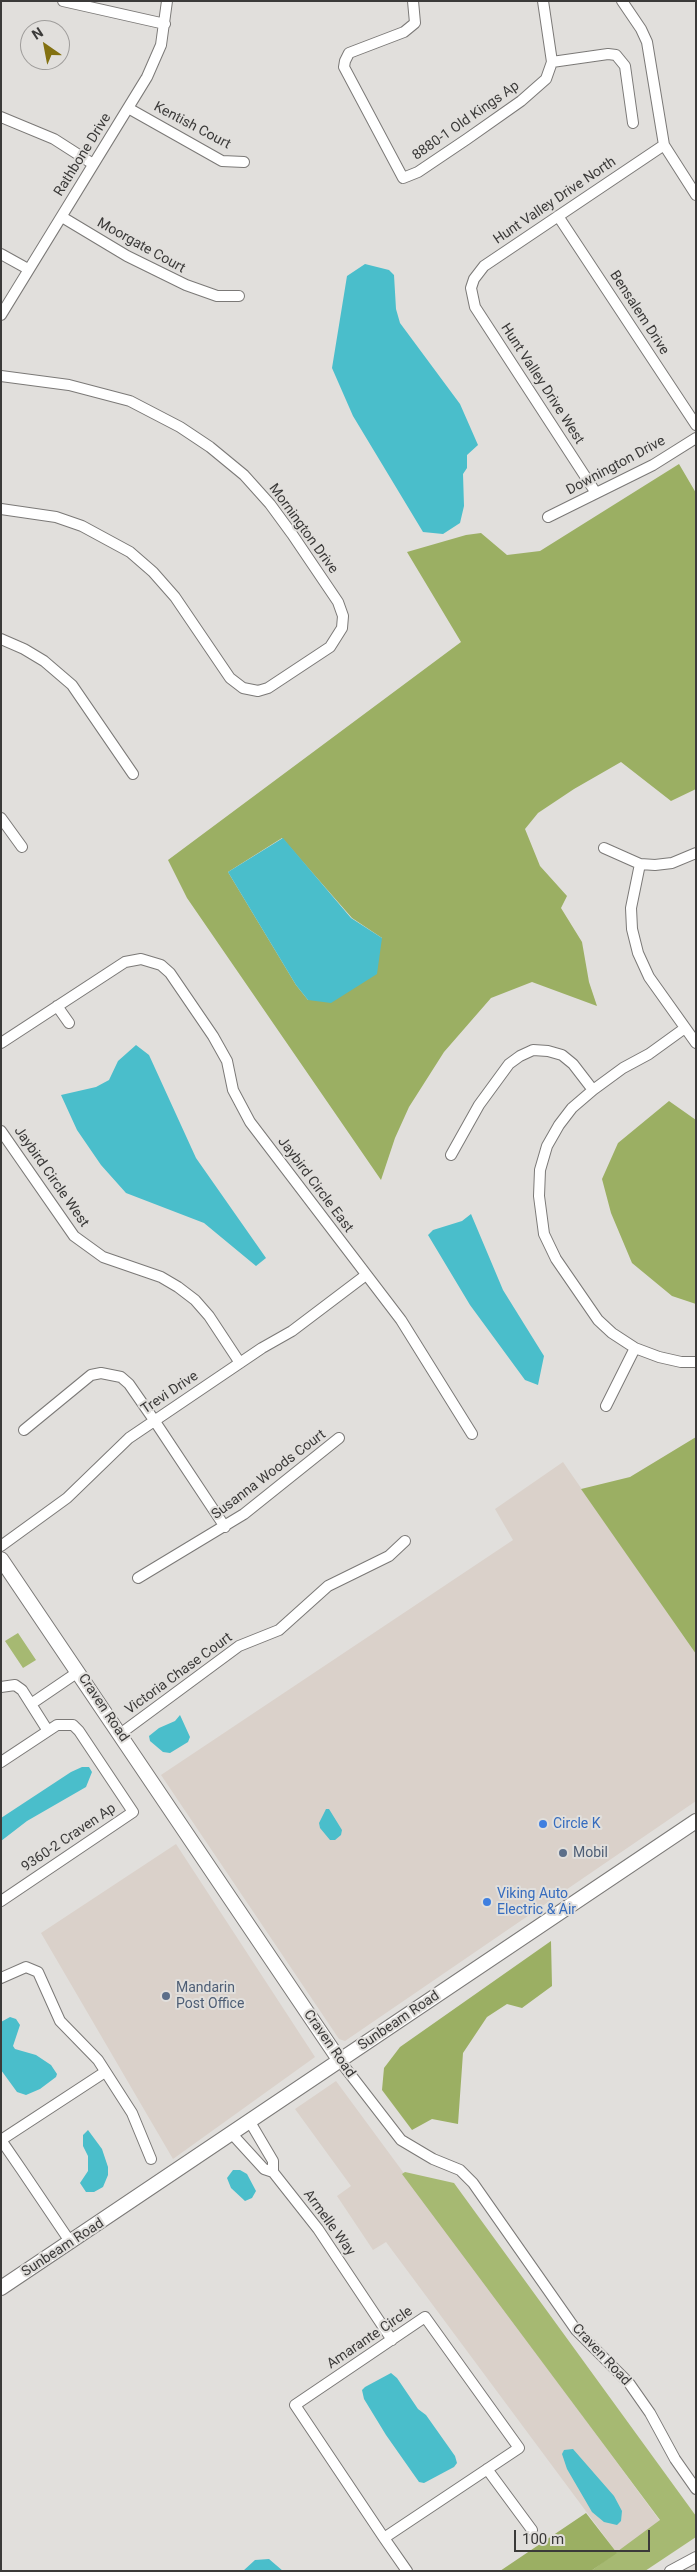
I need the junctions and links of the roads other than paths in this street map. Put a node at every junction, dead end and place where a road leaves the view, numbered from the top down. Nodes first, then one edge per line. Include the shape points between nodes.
1 (63, 1) edge
2 (167, 1) edge
3 (413, 1) edge
4 (543, 1) edge
5 (622, 1) edge
6 (165, 24) junction
7 (552, 62) junction
8 (128, 108) junction
9 (1, 116) edge
10 (633, 122) dead end
11 (664, 145) junction
12 (244, 162) dead end
13 (93, 164) junction
14 (696, 195) edge
15 (558, 216) junction
16 (62, 217) junction
17 (1, 254) edge
18 (28, 269) junction
19 (471, 288) joint
20 (238, 296) dead end
21 (1, 315) edge
22 (1, 376) edge
23 (696, 425) edge
24 (696, 438) edge
25 (596, 493) junction
26 (1, 509) edge
27 (548, 517) dead end
28 (1, 639) edge
29 (133, 774) dead end
30 (1, 818) edge
31 (22, 847) dead end
32 (604, 848) dead end
33 (696, 853) edge
34 (640, 864) junction
35 (57, 1006) junction
36 (69, 1023) dead end
37 (685, 1028) junction
38 (1, 1043) edge
39 (696, 1043) edge
40 (592, 1090) junction
41 (1, 1131) edge
42 (451, 1155) dead end
43 (366, 1275) junction
44 (635, 1348) junction
45 (240, 1362) junction
46 (696, 1362) edge
47 (606, 1406) dead end
48 (154, 1420) junction
49 (24, 1430) dead end
50 (472, 1434) dead end
51 (339, 1438) dead end
52 (225, 1527) junction
53 (405, 1541) dead end
54 (1, 1546) edge
55 (1, 1559) edge
56 (138, 1578) dead end
57 (78, 1672) junction
58 (1, 1687) edge
59 (31, 1704) junction
60 (48, 1731) junction
61 (120, 1734) junction
62 (1, 1762) edge
63 (696, 1820) edge
64 (1, 1900) edge
65 (1, 1978) edge
66 (340, 2061) junction
67 (105, 2072) junction
68 (250, 2122) junction
69 (232, 2134) junction
70 (1, 2140) edge
71 (151, 2159) dead end
72 (274, 2172) junction
73 (71, 2244) junction
74 (1, 2288) edge
75 (392, 2340) junction
76 (487, 2469) junction
77 (696, 2489) edge
78 (532, 2530) dead end
79 (384, 2538) junction
80 (696, 2558) edge
81 (407, 2571) edge
82 (670, 2571) edge

1 - 6 street
2 - 6 street, Rathbone Drive
3 - 7 street, 8880-1 Old Kings Ap via 415,23 404,32 349,53 344,67 403,178 418,172 521,101 546,79
4 - 7 street
5 - 11 street via 647,42
6 - 8 street, Rathbone Drive via 152,67
7 - 10 street via 616,54 625,66
8 - 12 street, Kentish Court via 222,161
8 - 13 street, Rathbone Drive
9 - 13 street via 54,139
11 - 14 street
11 - 15 street, Hunt Valley Drive North
13 - 16 street, Rathbone Drive
15 - 19 street, Hunt Valley Drive North via 484,266
15 - 23 street, Bensalem Drive
16 - 18 street, Rathbone Drive
16 - 20 street, Moorgate Court via 186,286 217,296
17 - 18 street
18 - 21 street, Rathbone Drive
19 - 25 street, Hunt Valley Drive West via 475,308
22 - 26 street, Mornington Drive via 69,385 130,402 180,427 210,447 244,475 292,534 338,602 343,616 342,628 330,647 268,688 258,691 243,688 230,678 175,597 130,552 56,516
24 - 25 street, Downington Drive via 653,465
25 - 27 street, Downington Drive
28 - 29 street via 37,657 72,685
30 - 31 street
32 - 34 street
33 - 34 street via 672,863
34 - 37 street via 632,908 632,929 638,952 649,977
35 - 36 street
35 - 38 street
35 - 43 street, Jaybird Circle East via 125,962 141,959 161,965 170,973 212,1036 226,1061 233,1090 250,1122
37 - 39 street
37 - 40 street
40 - 42 street via 562,1055 548,1050 533,1050 509,1064
40 - 44 street via 572,1108 547,1146 540,1170 539,1196 544,1234 556,1259 598,1320
41 - 45 street, Jaybird Circle West via 74,1236 103,1257 161,1277 196,1300
43 - 45 street, Trevi Drive via 292,1331
43 - 50 street, Jaybird Circle East via 420,1348
44 - 46 street via 666,1359
44 - 47 street
45 - 48 street, Trevi Drive
48 - 49 street via 130,1384 121,1377 101,1373 83,1380
48 - 52 street
48 - 54 street, Trevi Drive via 110,1454 67,1498
51 - 52 street, Susanna Woods Court
52 - 56 street, Susanna Woods Court
53 - 61 street, Victoria Chase Court via 388,1556 328,1586 279,1630 239,1646
55 - 57 street, Craven Road
57 - 59 street
57 - 61 street, Craven Road
58 - 59 street via 14,1685 22,1690
59 - 60 street
60 - 62 street
60 - 64 street, 9360-2 Craven Ap via 65,1724 73,1725 133,1812
61 - 66 street, Craven Road
63 - 66 street, Sunbeam Road
65 - 67 street via 18,1968 26,1967 38,1972 60,2021
66 - 68 street, Sunbeam Road
66 - 77 street, Craven Road via 401,2140 460,2170 473,2183 576,2330 629,2383 650,2413 674,2460
67 - 70 street
67 - 71 street via 132,2112
68 - 69 street, Sunbeam Road
68 - 72 street via 273,2161
69 - 72 street, Armelle Way via 264,2169
69 - 73 street, Sunbeam Road
70 - 73 street
72 - 75 street, Armelle Way via 318,2229
73 - 74 street, Sunbeam Road
75 - 76 street, Amarante Circle via 425,2317 519,2448
75 - 79 street, Amarante Circle via 295,2405
76 - 78 street
76 - 79 street, Amarante Circle
79 - 81 street
80 - 82 street

